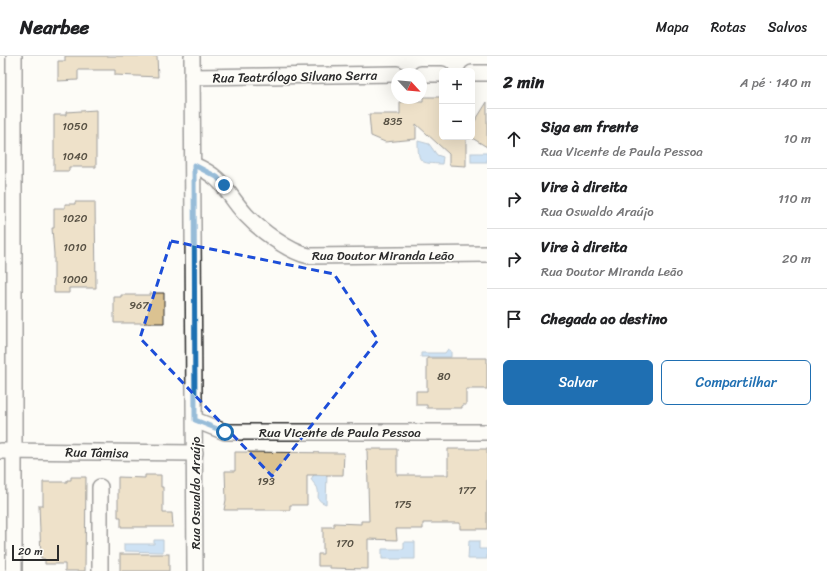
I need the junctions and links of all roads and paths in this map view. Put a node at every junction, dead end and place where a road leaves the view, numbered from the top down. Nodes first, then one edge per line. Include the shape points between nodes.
1 (14, 56) edge
2 (192, 56) edge
3 (475, 73) edge
4 (487, 73) edge
5 (391, 74) edge
6 (427, 74) edge
7 (439, 74) edge
8 (192, 77) junction
9 (194, 165) junction
10 (487, 254) edge
11 (195, 420) junction
12 (487, 432) edge
13 (7, 451) edge
14 (195, 453) junction
15 (100, 487) dead end
16 (14, 571) edge
17 (100, 571) edge
18 (195, 571) edge

1 - 13 street
2 - 8 street, Rua Oswaldo Araújo
3 - 4 street
5 - 8 street, Rua Teatrólogo Silvano Serra
6 - 7 street
8 - 9 street, Rua Oswaldo Araújo
9 - 10 street, Rua Doutor Miranda Leão via 217,177 246,214 262,229 301,254
9 - 11 street, Rua Oswaldo Araújo
11 - 12 street, Rua Vicente de Paula Pessoa via 225,432
11 - 14 street, Rua Oswaldo Araújo
13 - 14 street, Rua Tâmisa
13 - 16 street
14 - 18 street, Rua Oswaldo Araújo
15 - 17 street

